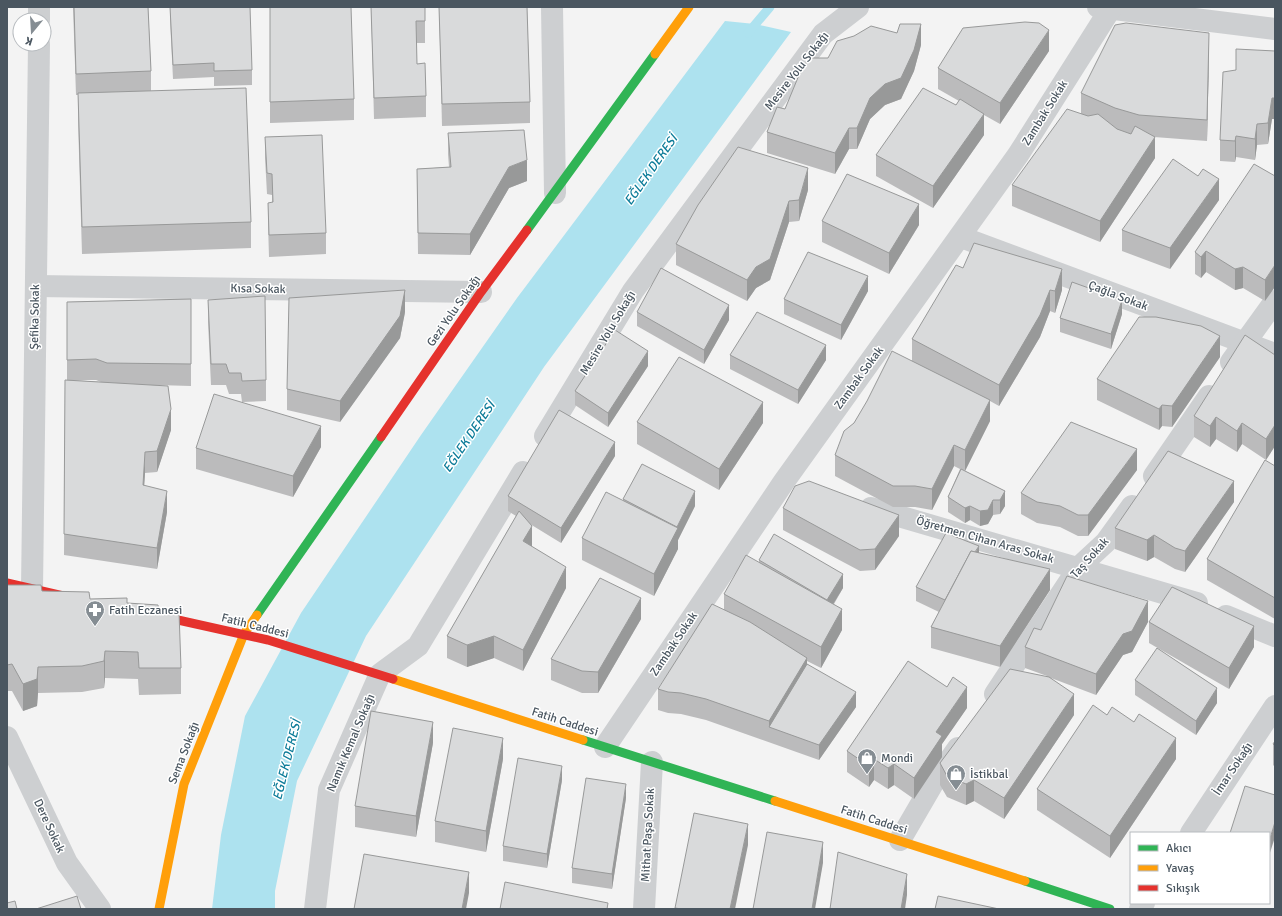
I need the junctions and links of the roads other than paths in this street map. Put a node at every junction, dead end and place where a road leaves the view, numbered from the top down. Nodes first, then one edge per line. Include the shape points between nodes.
1 (552, 7) edge
2 (689, 7) edge
3 (858, 7) edge
4 (1103, 8) edge
5 (1199, 14) edge
6 (1275, 29) edge
7 (39, 52) edge
8 (555, 193) junction
9 (961, 237) junction
10 (36, 286) junction
11 (481, 292) junction
12 (1275, 301) edge
13 (1244, 343) junction
14 (1275, 354) edge
15 (783, 482) junction
16 (806, 489) edge
17 (851, 502) edge
18 (1079, 568) junction
19 (7, 583) edge
20 (32, 589) junction
21 (85, 600) edge
22 (138, 611) edge
23 (244, 634) junction
24 (1275, 636) edge
25 (380, 674) junction
26 (1275, 706) edge
27 (986, 708) edge
28 (968, 733) edge
29 (7, 737) edge
30 (605, 747) junction
31 (652, 762) junction
32 (1191, 832) edge
33 (900, 840) junction
34 (1077, 904) edge
35 (100, 909) edge
36 (160, 909) edge
37 (315, 909) edge
38 (644, 909) edge
39 (1110, 909) edge

1 - 8 street
2 - 8 street, Gezi Yolu Sokağı
3 - 25 street, Mesire Yolu Sokağı via 823,34 633,291 418,646
4 - 5 street
4 - 9 street, Zambak Sokak via 1018,155
5 - 6 street
7 - 10 street, Şefika Sokak
8 - 11 street, Gezi Yolu Sokağı
9 - 13 street, Çağla Sokak
9 - 15 street, Zambak Sokak
10 - 11 street, Kısa Sokak
10 - 20 street, Şefika Sokak
11 - 23 street, Gezi Yolu Sokağı
12 - 13 street, Taş Sokak
13 - 14 street, Çağla Sokak
13 - 18 street, Taş Sokak via 1191,425 1106,542
15 - 16 street
15 - 30 street, Zambak Sokak
17 - 18 street, Öğretmen Cihan Aras Sokak
18 - 24 street, Öğretmen Cihan Aras Sokak via 1193,602
18 - 27 street, Taş Sokak
19 - 20 street
20 - 21 street
22 - 23 street, Fatih Caddesi
23 - 25 street, Fatih Caddesi
23 - 36 street, Sema Sokağı via 184,784
25 - 30 street, Fatih Caddesi
25 - 37 street, Namık Kemal Sokağı via 329,790
26 - 32 street, İmar Sokağı
28 - 33 street via 932,785
29 - 35 street, Dere Sokak via 67,863
30 - 31 street, Fatih Caddesi
31 - 33 street, Fatih Caddesi
31 - 38 street, Mithat Paşa Sokak
33 - 34 street, Fatih Caddesi
34 - 39 street, Fatih Caddesi

